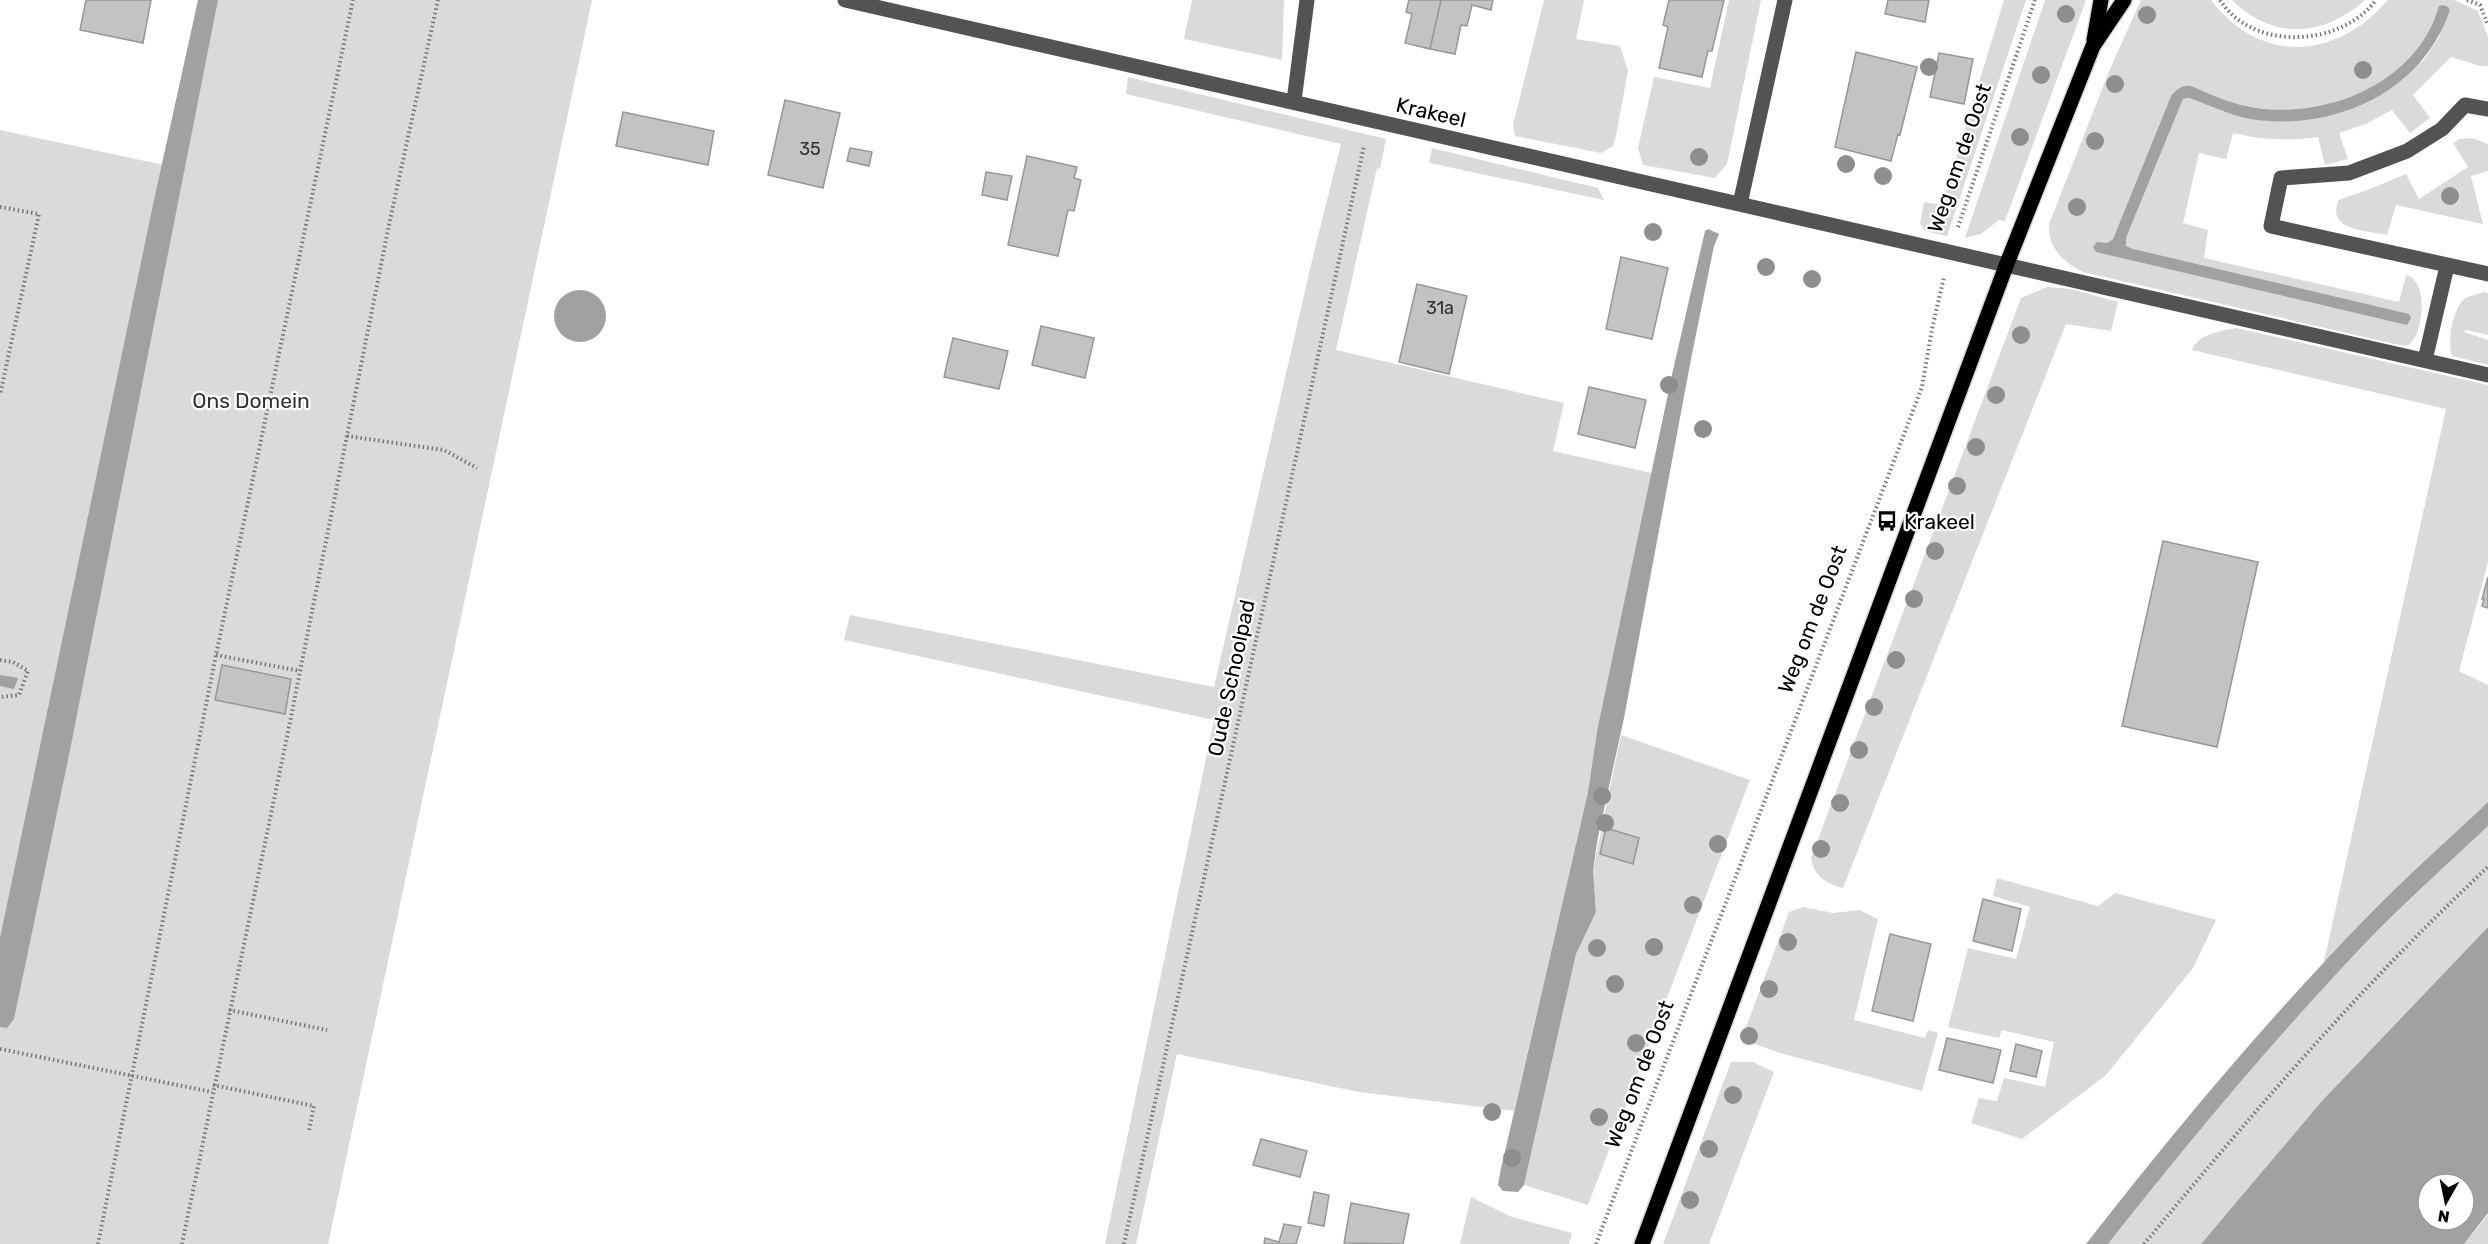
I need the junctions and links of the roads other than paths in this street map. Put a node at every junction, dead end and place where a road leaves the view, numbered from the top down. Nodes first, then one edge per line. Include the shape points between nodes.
1 (845, 0) edge
2 (1307, 0) edge
3 (1785, 0) edge
4 (2101, 0) edge
5 (2124, 0) edge
6 (2093, 46) junction
7 (1294, 101) junction
8 (2488, 109) edge
9 (1740, 204) junction
10 (2006, 266) junction
11 (2447, 266) junction
12 (2488, 274) edge
13 (2425, 360) junction
14 (2488, 375) edge
15 (1642, 1244) edge

1 - 7 street, Krakeel
2 - 7 street
3 - 9 street
4 - 6 main road
5 - 6 main road
6 - 10 main road
7 - 9 street, Krakeel
8 - 11 street via 2465,105 2442,129 2407,151 2349,173 2281,178 2271,226
9 - 10 street, Krakeel
10 - 13 street, Krakeel
10 - 15 main road
11 - 12 street
11 - 13 street
13 - 14 street, Krakeel

